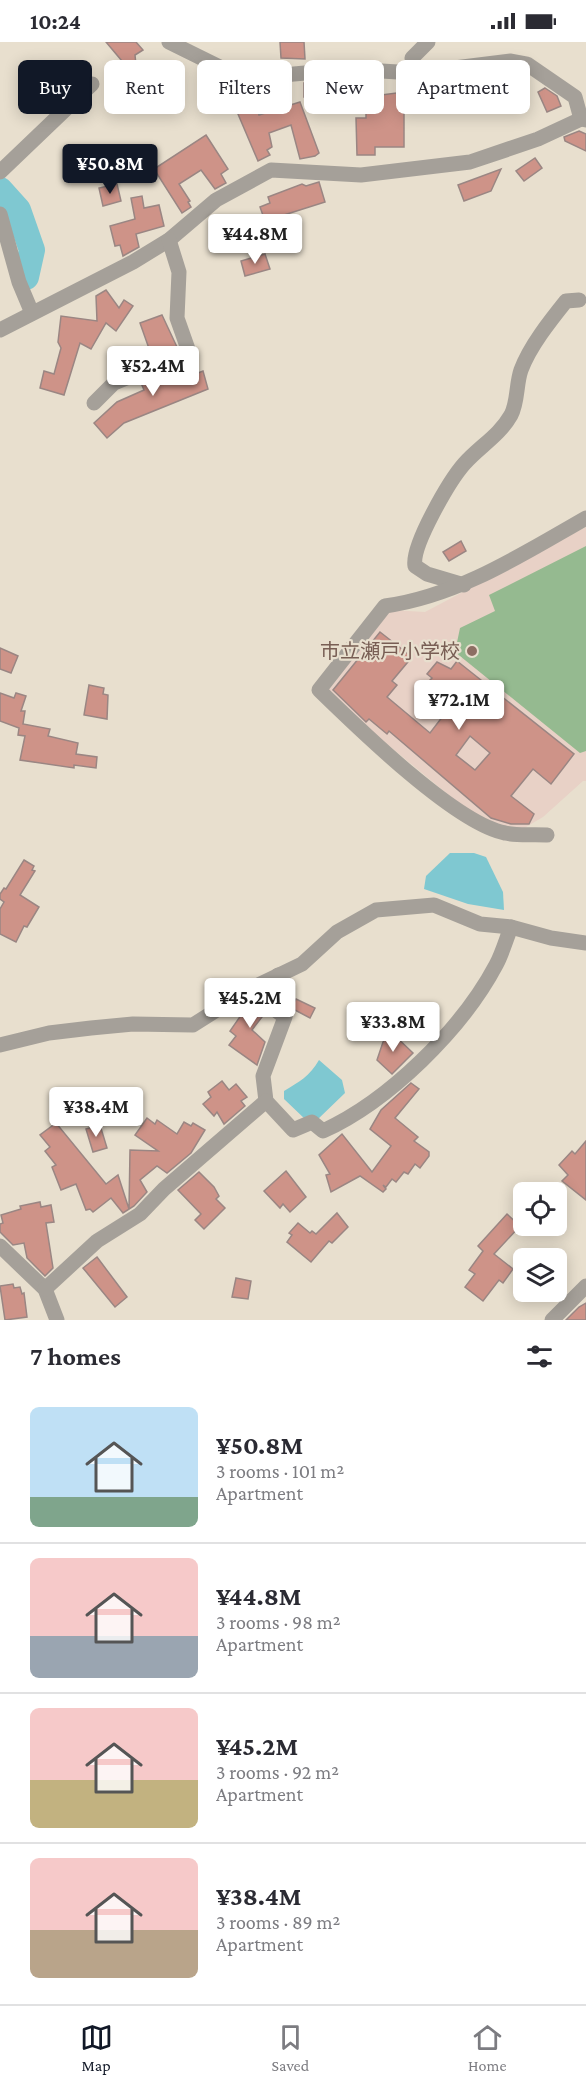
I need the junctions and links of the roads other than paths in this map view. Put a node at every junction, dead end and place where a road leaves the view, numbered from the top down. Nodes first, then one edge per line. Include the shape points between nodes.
1 (170, 42) edge
2 (428, 42) edge
3 (412, 60) edge
4 (530, 66) edge
5 (396, 72) edge
6 (61, 114) edge
7 (584, 120) edge
8 (1, 171) edge
9 (0, 214) edge
10 (169, 240) junction
11 (579, 300) dead end
12 (32, 313) junction
13 (0, 330) edge
14 (94, 403) dead end
15 (586, 518) edge
16 (464, 585) junction
17 (547, 835) dead end
18 (511, 927) junction
19 (586, 943) edge
20 (278, 975) junction
21 (0, 1045) edge
22 (267, 1101) junction
23 (0, 1246) edge
24 (586, 1286) edge
25 (45, 1289) junction
26 (57, 1320) edge
27 (552, 1320) edge

1 - 5 street via 250,82 261,77 350,69
2 - 3 street
4 - 7 street via 575,97
6 - 8 street
7 - 10 street via 470,162 361,175 271,170 216,201
9 - 12 street
10 - 12 street
10 - 14 street via 179,272 177,318 189,352 114,383
11 - 16 street via 566,301 537,342 521,369 513,412 499,434 463,465 413,557 415,566 427,574
12 - 13 street
15 - 16 street
16 - 17 street via 416,602 385,606 319,690 369,738 475,822 504,833
18 - 19 street
18 - 20 street via 480,924 434,905 376,910 338,932 302,964
18 - 22 street via 496,965 456,1025 366,1108 323,1131 312,1122 293,1130
20 - 21 street via 193,1024 80,1029
20 - 22 street via 283,989 274,1009 285,1017 263,1076
22 - 25 street via 140,1214 97,1241
23 - 25 street
24 - 27 street
25 - 26 street

